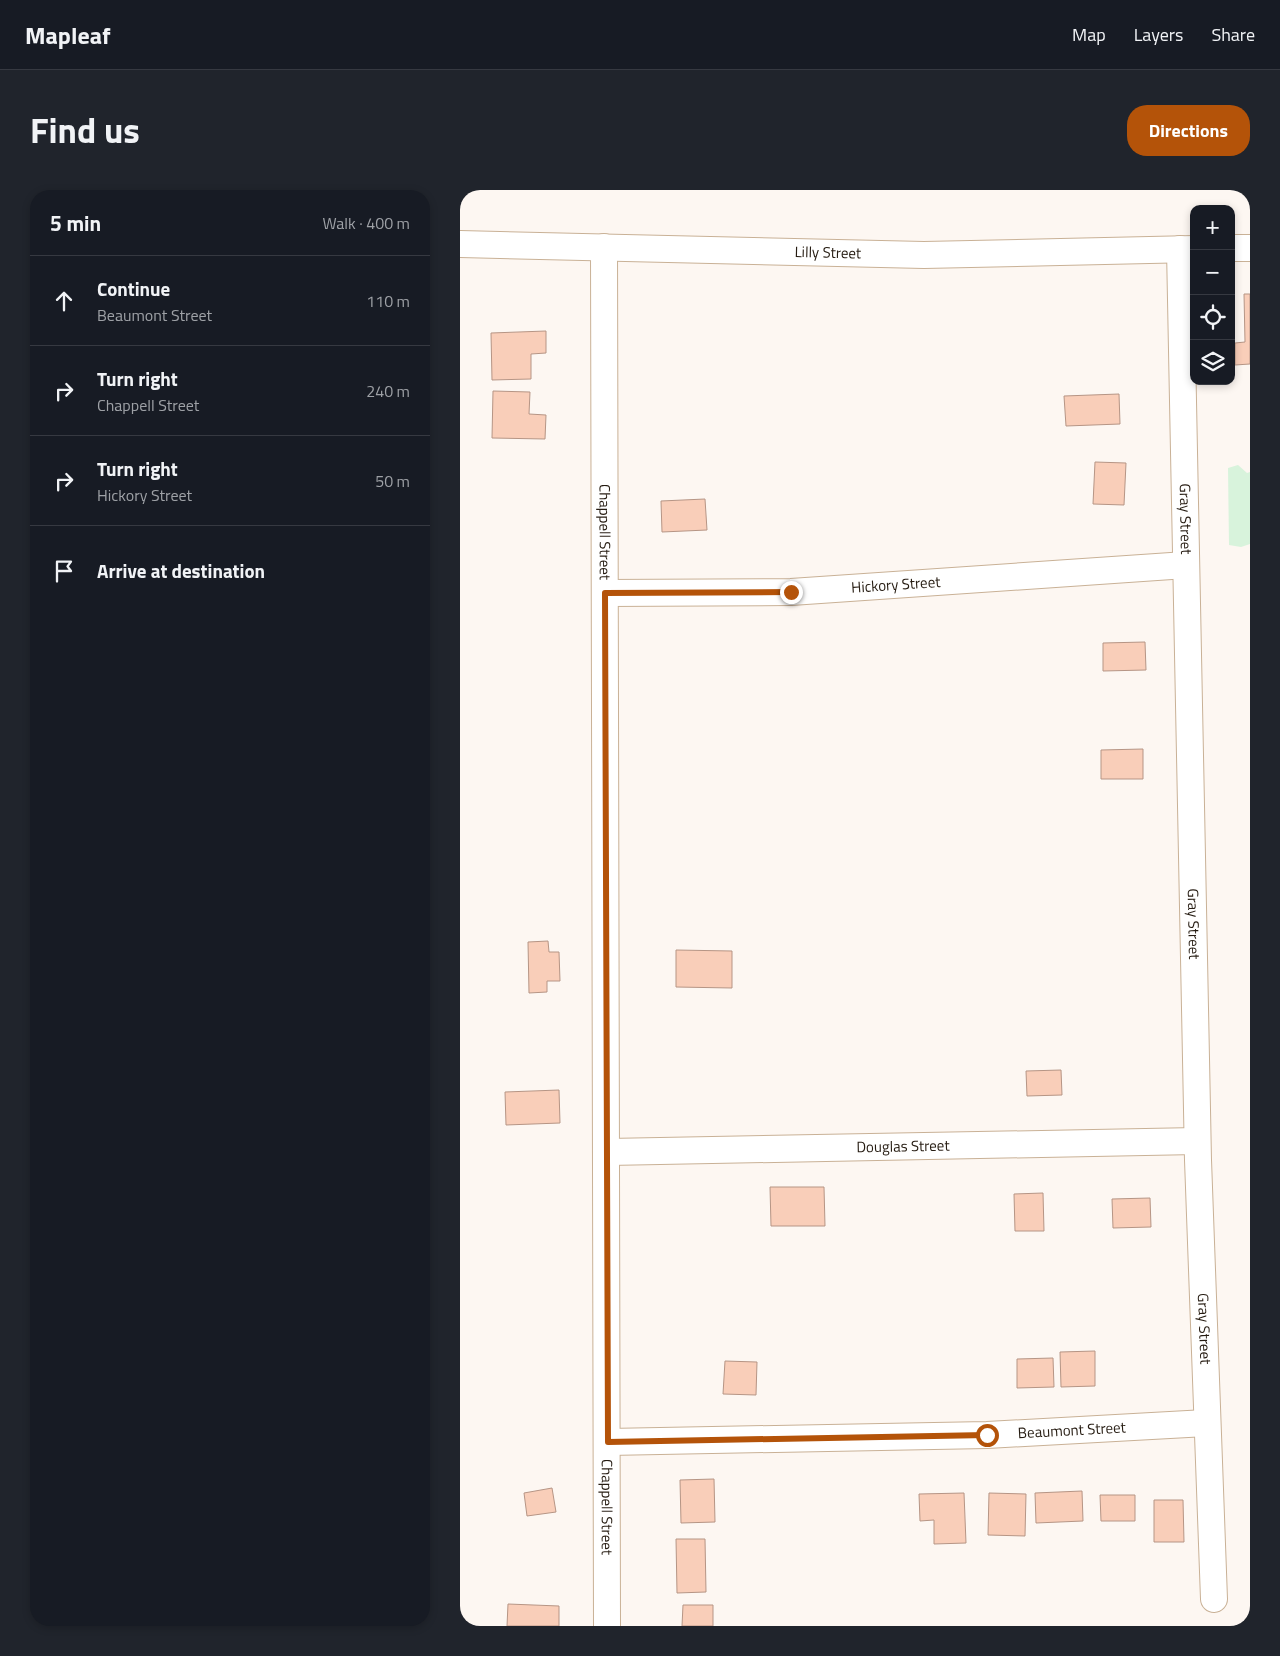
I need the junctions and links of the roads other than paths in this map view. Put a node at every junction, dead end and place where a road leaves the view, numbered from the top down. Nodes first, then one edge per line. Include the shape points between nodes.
1 (460, 244) edge
2 (604, 247) junction
3 (1235, 248) edge
4 (1250, 248) edge
5 (1187, 249) edge
6 (1186, 565) junction
7 (605, 593) junction
8 (1198, 1141) junction
9 (608, 1152) junction
10 (1206, 1423) junction
11 (608, 1442) junction
12 (1214, 1599) dead end
13 (607, 1626) edge

1 - 2 street, Lilly Street
2 - 5 street, Lilly Street via 924,255
2 - 7 street, Chappell Street
3 - 4 street
5 - 6 street, Gray Street
6 - 7 street, Hickory Street via 791,592
6 - 8 street, Gray Street
7 - 9 street, Chappell Street
8 - 9 street, Douglas Street
8 - 10 street, Gray Street
9 - 11 street, Chappell Street
10 - 11 street, Beaumont Street via 987,1435
10 - 12 street, Gray Street
11 - 13 street, Chappell Street

